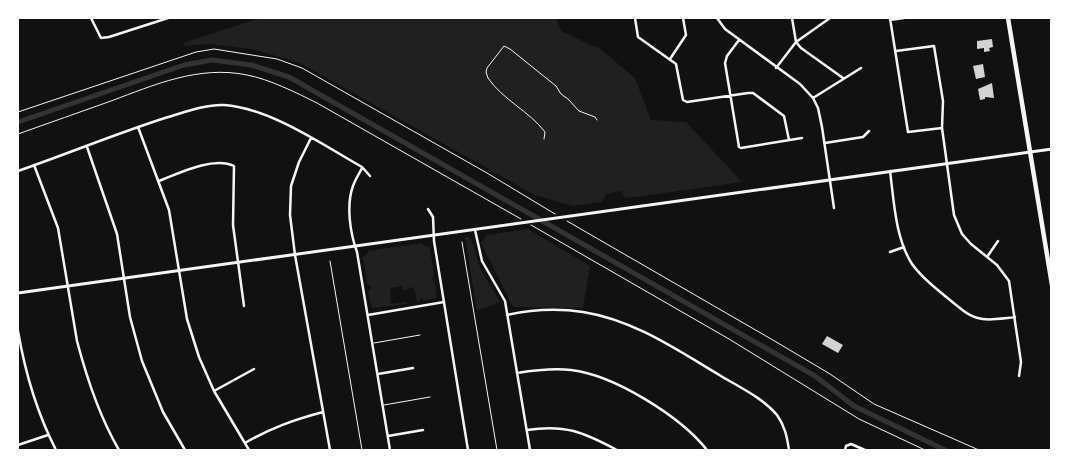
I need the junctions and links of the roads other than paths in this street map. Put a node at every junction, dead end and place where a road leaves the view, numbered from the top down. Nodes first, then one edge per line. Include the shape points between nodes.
1 (91, 18) edge
2 (168, 18) edge
3 (635, 18) edge
4 (683, 18) edge
5 (717, 18) edge
6 (792, 18) edge
7 (830, 18) edge
8 (904, 18) edge
9 (1008, 18) edge
10 (156, 19) edge
11 (890, 19) edge
12 (739, 40) junction
13 (796, 42) junction
14 (896, 51) junction
15 (670, 60) junction
16 (776, 68) junction
17 (861, 68) dead end
18 (844, 78) junction
19 (730, 96) junction
20 (813, 98) junction
21 (138, 127) junction
22 (942, 128) junction
23 (868, 131) dead end
24 (311, 138) junction
25 (802, 138) dead end
26 (789, 140) junction
27 (825, 143) junction
28 (87, 147) junction
29 (1052, 149) edge
30 (1030, 152) junction
31 (947, 163) junction
32 (34, 165) junction
33 (362, 168) junction
34 (18, 171) edge
35 (890, 171) junction
36 (370, 176) dead end
37 (830, 179) junction
38 (159, 181) junction
39 (834, 208) dead end
40 (428, 210) dead end
41 (475, 230) junction
42 (434, 235) junction
43 (998, 241) dead end
44 (462, 242) dead end
45 (355, 246) junction
46 (904, 247) junction
47 (890, 252) dead end
48 (295, 255) junction
49 (987, 257) junction
50 (330, 261) dead end
51 (237, 263) junction
52 (178, 271) junction
53 (124, 278) junction
54 (1052, 285) edge
55 (68, 286) junction
56 (18, 293) edge
57 (444, 302) junction
58 (244, 306) dead end
59 (368, 315) junction
60 (508, 315) junction
61 (1015, 317) junction
62 (18, 331) edge
63 (420, 335) dead end
64 (373, 343) junction
65 (413, 368) dead end
66 (254, 369) dead end
67 (517, 373) junction
68 (378, 374) junction
69 (1020, 376) dead end
70 (214, 391) junction
71 (430, 397) dead end
72 (383, 405) junction
73 (323, 412) junction
74 (423, 430) dead end
75 (527, 430) junction
76 (48, 435) junction
77 (388, 436) junction
78 (245, 443) junction
79 (18, 444) edge
80 (56, 450) edge
81 (119, 450) edge
82 (184, 450) edge
83 (249, 450) edge
84 (330, 450) edge
85 (362, 450) edge
86 (390, 450) edge
87 (468, 450) edge
88 (497, 450) edge
89 (530, 450) edge
90 (617, 450) edge
91 (707, 450) edge
92 (790, 450) edge
93 (845, 450) edge
94 (865, 450) edge

1 - 10 street via 101,38
2 - 10 street
3 - 15 street via 638,37
4 - 15 street via 686,35
5 - 12 street
6 - 13 street
7 - 13 street
8 - 11 street
9 - 30 main road
11 - 14 street
12 - 16 street
12 - 19 street via 726,56
13 - 16 street
13 - 18 street
14 - 22 street via 908,132
14 - 22 street via 934,46 943,101
15 - 19 street via 676,64 683,100
16 - 20 street via 800,84
17 - 18 street
18 - 20 street
19 - 26 street via 753,93 784,116
19 - 26 street via 739,147
20 - 27 street
21 - 24 street via 194,109 224,105 271,116
21 - 28 street
21 - 38 street
22 - 31 street
23 - 27 street via 863,137
24 - 33 street
24 - 48 street via 291,186 290,215
25 - 26 street
27 - 37 street
28 - 32 street
28 - 53 street via 117,234
29 - 30 street
30 - 31 street
30 - 54 main road
31 - 35 street
31 - 49 street via 957,224 971,244
32 - 34 street
32 - 55 street via 58,228
33 - 36 street
33 - 45 street via 352,187 349,209
35 - 37 street
35 - 46 street
37 - 39 street
37 - 41 street
38 - 51 street via 197,167 234,166 232,206
38 - 52 street via 175,240
40 - 42 street via 433,217
41 - 42 street
41 - 60 street via 482,261 502,293
42 - 45 street
42 - 57 street
43 - 49 street
44 - 88 lane
45 - 48 street
45 - 59 street
46 - 47 street
46 - 61 street via 924,279 968,315 990,320
48 - 51 street
48 - 73 street
49 - 61 street via 1009,281
50 - 85 lane
51 - 52 street
51 - 58 street
52 - 53 street
52 - 70 street via 187,319
53 - 55 street
53 - 82 street via 134,336 148,378
55 - 56 street
55 - 81 street via 77,341 88,381
57 - 59 street
57 - 87 street
59 - 64 street
60 - 67 street
60 - 92 street via 544,309 584,312 649,334 757,397 776,414 787,435
61 - 69 street
62 - 76 street via 31,389
63 - 64 lane
64 - 68 street
65 - 68 street
66 - 70 street
67 - 75 street
67 - 91 street via 542,369 573,370 623,387 677,421
68 - 72 street
70 - 78 street
71 - 72 lane
72 - 77 street
73 - 78 street via 285,423
73 - 84 street
74 - 77 street
75 - 89 street
75 - 90 street via 571,430
76 - 79 street
76 - 80 street
77 - 86 street
78 - 83 street
93 - 94 street via 851,444

